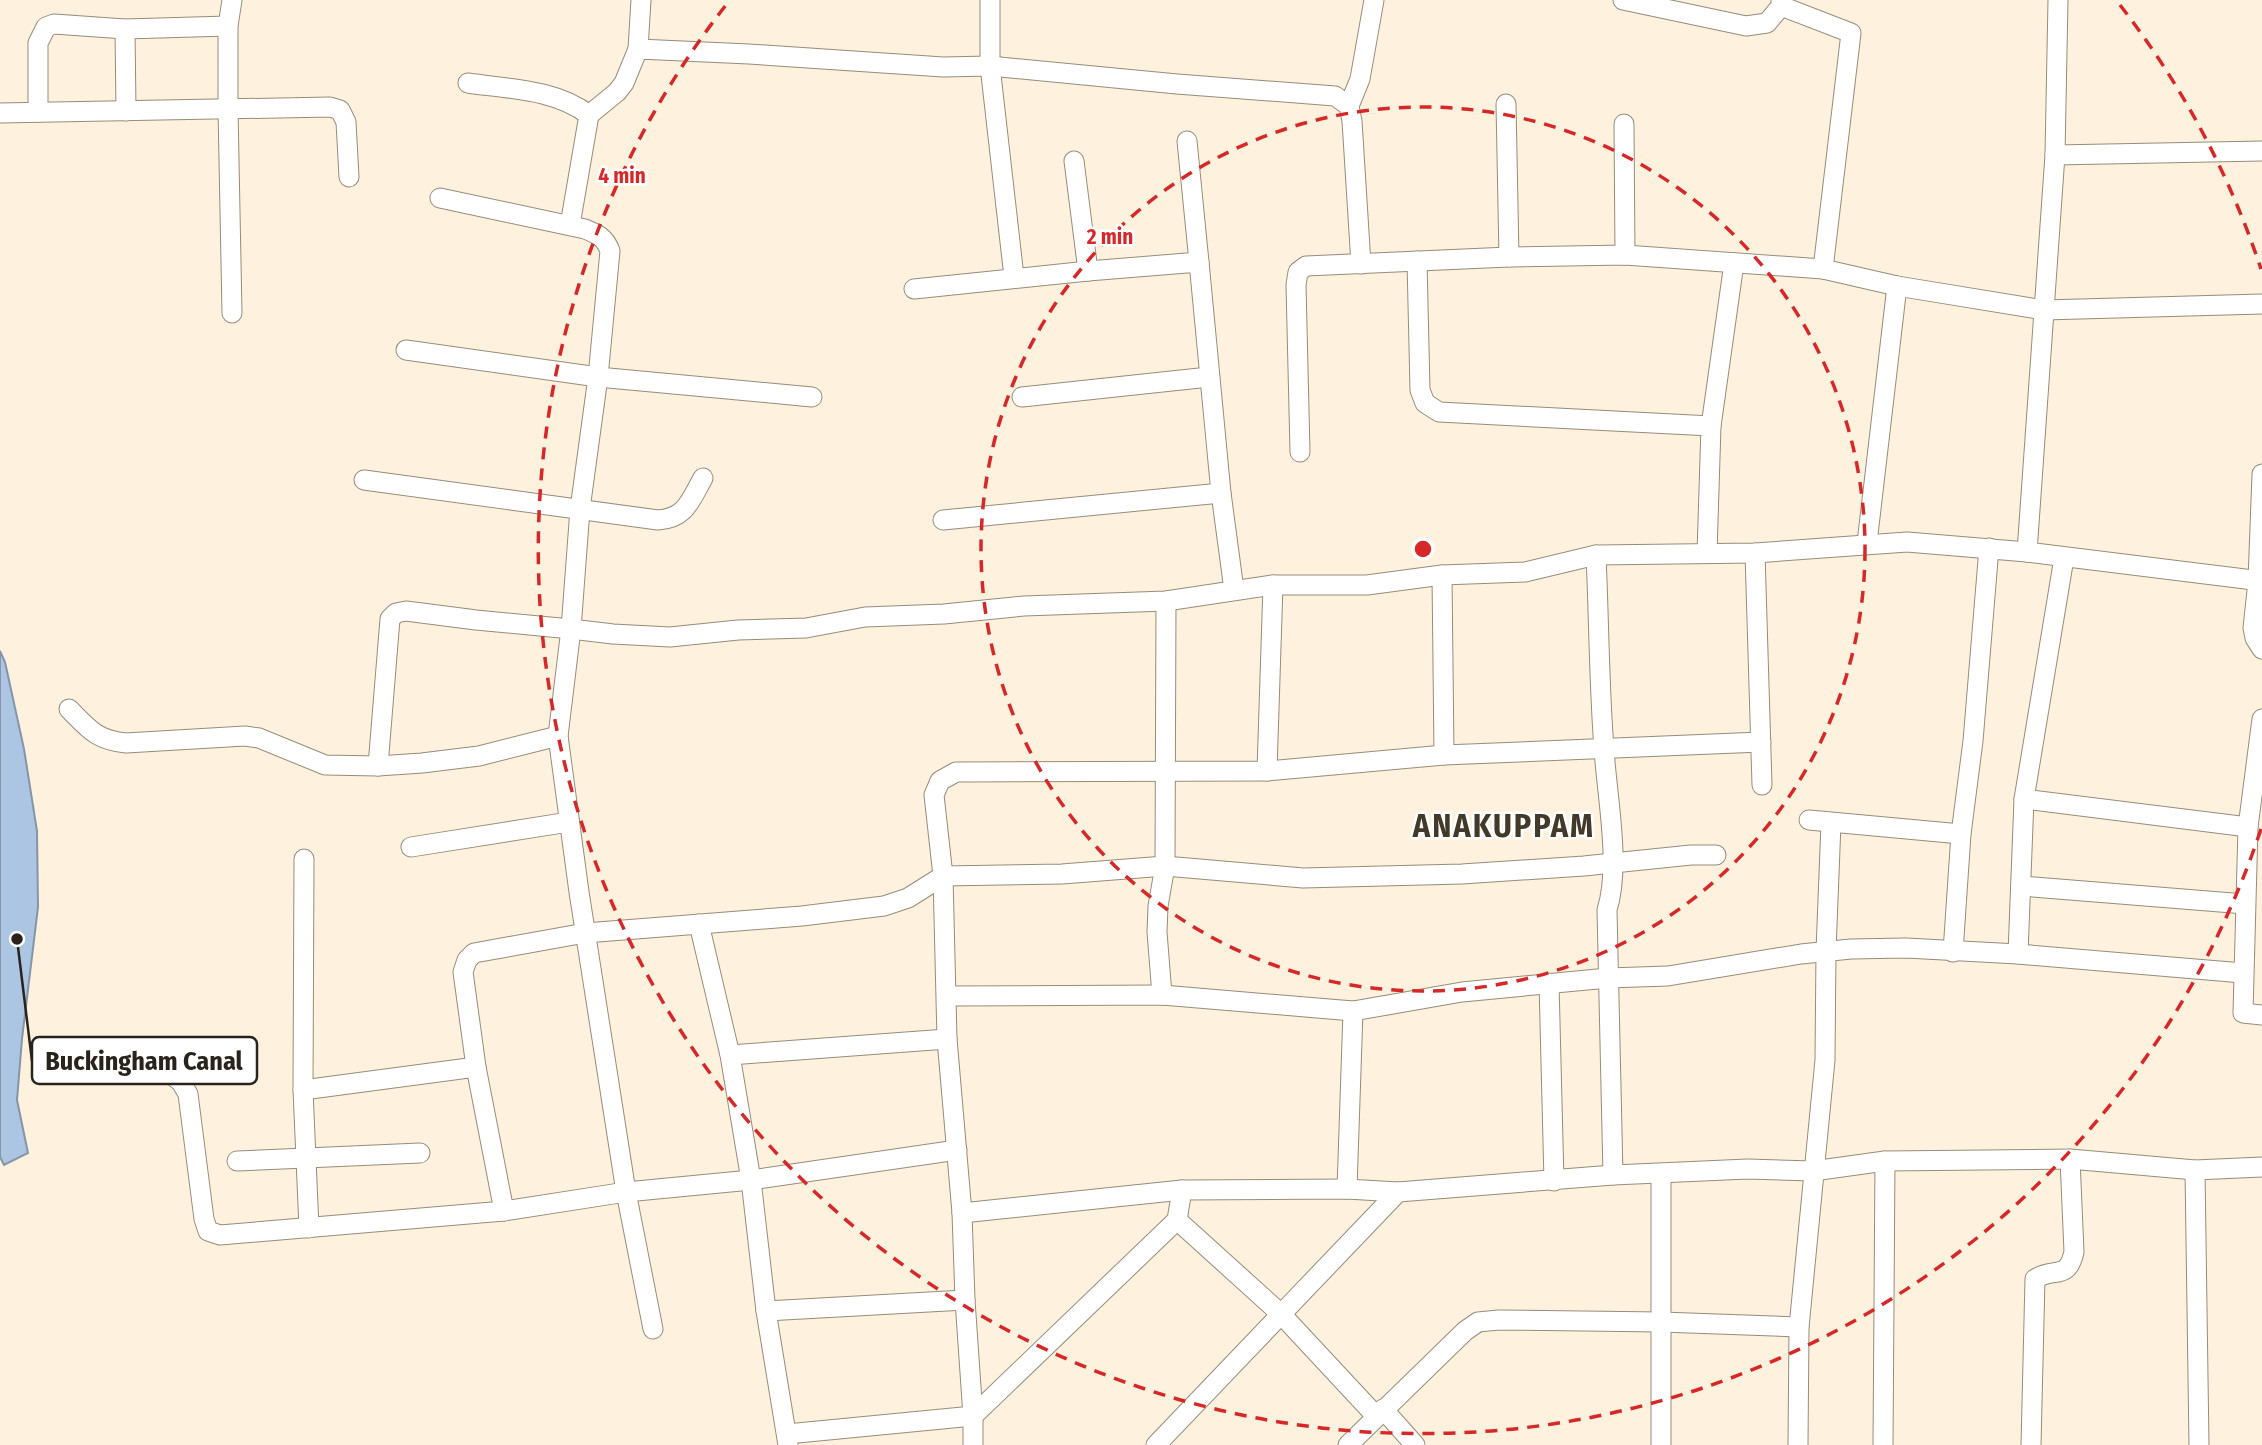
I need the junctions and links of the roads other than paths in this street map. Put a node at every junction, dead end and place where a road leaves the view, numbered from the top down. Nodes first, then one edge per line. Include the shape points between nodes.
1 (232, 0) edge
2 (641, 0) edge
3 (990, 0) edge
4 (1374, 0) edge
5 (1623, 0) edge
6 (2058, 0) edge
7 (1781, 3) edge
8 (228, 26) junction
9 (125, 29) junction
10 (638, 50) junction
11 (990, 66) junction
12 (468, 83) dead end
13 (1506, 104) dead end
14 (1349, 106) junction
15 (228, 109) junction
16 (126, 111) junction
17 (38, 112) junction
18 (0, 113) edge
19 (589, 115) junction
20 (1624, 124) dead end
21 (1187, 141) dead end
22 (2262, 151) edge
23 (2055, 155) junction
24 (1074, 161) dead end
25 (349, 177) dead end
26 (440, 198) dead end
27 (570, 225) junction
28 (1625, 255) junction
29 (1509, 257) junction
30 (1417, 261) junction
31 (1199, 262) junction
32 (1734, 263) junction
33 (1361, 264) junction
34 (1823, 269) junction
35 (1088, 271) junction
36 (1014, 278) junction
37 (1896, 286) junction
38 (914, 289) dead end
39 (2262, 304) edge
40 (2043, 310) junction
41 (232, 313) dead end
42 (406, 350) dead end
43 (598, 377) junction
44 (1209, 377) junction
45 (813, 397) dead end
46 (1022, 397) dead end
47 (1711, 426) junction
48 (1300, 452) dead end
49 (2262, 474) edge
50 (703, 478) dead end
51 (364, 480) dead end
52 (1221, 493) junction
53 (580, 509) junction
54 (943, 520) dead end
55 (1867, 543) junction
56 (1989, 548) junction
57 (2027, 552) junction
58 (1707, 553) junction
59 (1755, 553) junction
60 (1596, 555) junction
61 (2064, 558) junction
62 (1442, 575) junction
63 (2260, 581) edge
64 (1273, 585) junction
65 (1234, 590) junction
66 (1166, 601) junction
67 (571, 629) junction
68 (2262, 649) edge
69 (69, 709) dead end
70 (2262, 719) edge
71 (558, 736) junction
72 (1761, 742) junction
73 (1604, 748) junction
74 (1444, 755) junction
75 (378, 766) junction
76 (1164, 770) junction
77 (1267, 771) junction
78 (1762, 785) dead end
79 (2024, 799) junction
80 (1809, 820) dead end
81 (569, 822) junction
82 (1831, 823) junction
83 (2248, 827) junction
84 (1961, 834) junction
85 (411, 847) dead end
86 (1716, 855) dead end
87 (304, 859) dead end
88 (1613, 862) junction
89 (1165, 866) junction
90 (943, 876) junction
91 (2021, 887) junction
92 (2245, 904) junction
93 (699, 924) junction
94 (586, 933) junction
95 (1826, 951) junction
96 (1953, 951) junction
97 (2018, 954) junction
98 (2243, 973) junction
99 (1608, 978) junction
100 (1549, 983) junction
101 (1162, 995) junction
102 (947, 996) junction
103 (1353, 1011) junction
104 (2262, 1015) edge
105 (947, 1039) junction
106 (730, 1055) junction
107 (57, 1062) dead end
108 (476, 1067) junction
109 (303, 1090) junction
110 (957, 1150) junction
111 (420, 1153) dead end
112 (306, 1158) junction
113 (2070, 1159) junction
114 (236, 1161) dead end
115 (1885, 1161) junction
116 (2262, 1167) edge
117 (2195, 1170) junction
118 (1813, 1171) junction
119 (1661, 1174) junction
120 (1613, 1175) junction
121 (751, 1180) junction
122 (1554, 1181) junction
123 (1347, 1189) junction
124 (1182, 1190) junction
125 (626, 1192) junction
126 (1398, 1192) junction
127 (504, 1211) junction
128 (962, 1213) junction
129 (1177, 1220) junction
130 (309, 1227) junction
131 (965, 1300) junction
132 (766, 1311) junction
133 (1281, 1314) junction
134 (1661, 1322) junction
135 (1799, 1327) junction
136 (653, 1329) dead end
137 (1379, 1412) junction
138 (973, 1416) junction
139 (788, 1440) edge
140 (973, 1445) edge
141 (1156, 1445) edge
142 (1348, 1445) edge
143 (1415, 1445) edge
144 (1661, 1445) edge
145 (1798, 1445) edge
146 (1883, 1445) edge
147 (2031, 1445) edge
148 (2199, 1445) edge

1 - 8 street
2 - 10 street
3 - 11 street
4 - 14 street via 1360,79
5 - 7 street via 1746,26 1767,23
6 - 23 street
7 - 34 street via 1851,33
8 - 9 street
8 - 15 street
9 - 16 street
9 - 17 street via 46,27 38,43
10 - 11 street
10 - 19 street via 624,83
11 - 14 street via 1322,94
11 - 36 street
12 - 19 street via 552,96
13 - 29 street
14 - 33 street
15 - 16 street
15 - 25 street via 340,110 346,122
15 - 41 street
16 - 17 street
17 - 18 street
19 - 27 street
20 - 28 street
21 - 31 street
22 - 23 street
23 - 40 street
24 - 35 street
26 - 27 street
27 - 43 street via 600,235 610,251
28 - 29 street
28 - 32 street
29 - 30 street
30 - 33 street
30 - 47 street via 1420,390 1425,403 1439,412
31 - 35 street
31 - 44 street
32 - 34 street
32 - 47 street
33 - 48 street via 1306,266 1298,272
34 - 37 street
35 - 36 street
36 - 38 street
37 - 40 street
37 - 55 street
39 - 40 street
40 - 57 street
42 - 43 street
43 - 45 street
43 - 53 street
44 - 46 street
44 - 52 street
47 - 58 street
49 - 63 street
50 - 53 street via 686,508 671,519
51 - 53 street
52 - 54 street
52 - 65 street
53 - 67 street
55 - 56 street
55 - 59 street
56 - 57 street
56 - 84 street
57 - 61 street
58 - 59 street
58 - 60 street
59 - 72 street
60 - 62 street via 1525,572
60 - 73 street
61 - 63 street
61 - 79 street
62 - 64 street via 1367,584
62 - 74 street
63 - 68 street via 2253,628
64 - 65 street
64 - 77 street
65 - 66 street
66 - 67 street via 865,617 806,628 670,637
66 - 76 street
67 - 71 street
67 - 75 street via 396,613 390,620
69 - 75 street via 93,733 113,742 245,736 325,765
70 - 83 street
71 - 75 street via 479,756
71 - 81 street
72 - 73 street
72 - 78 street
73 - 74 street
73 - 88 street
74 - 77 street
76 - 77 street
76 - 89 street
76 - 90 street via 956,772 940,780 933,794
79 - 83 street
79 - 91 street
80 - 82 street
81 - 85 street
81 - 94 street
82 - 84 street
82 - 95 street
83 - 92 street
84 - 96 street
86 - 88 street
87 - 109 street
88 - 89 street via 1462,874 1303,878
88 - 99 street via 1607,911
89 - 90 street
89 - 101 street via 1157,932
90 - 93 street via 908,898 884,906
90 - 102 street
91 - 92 street
91 - 97 street
92 - 98 street
93 - 94 street
93 - 106 street
94 - 108 street via 474,953 467,960 463,972
94 - 125 street
95 - 96 street
95 - 99 street via 1668,976
95 - 118 street via 1825,1060
96 - 97 street
97 - 98 street
98 - 104 street via 2243,1013
99 - 100 street
99 - 120 street
100 - 103 street
100 - 122 street
101 - 102 street
101 - 103 street
102 - 105 street
103 - 123 street
105 - 106 street
105 - 110 street
106 - 121 street
107 - 130 street via 171,1074 181,1082 188,1094 208,1231 220,1235
108 - 109 street
108 - 127 street
109 - 112 street
110 - 121 street
110 - 128 street
111 - 112 street
112 - 114 street
112 - 130 street
113 - 115 street
113 - 117 street
113 - 147 street via 2071,1266 2063,1273 2044,1273 2035,1279
115 - 118 street
115 - 146 street
116 - 117 street
117 - 148 street
118 - 119 street
118 - 135 street
119 - 120 street
119 - 134 street
120 - 122 street
121 - 125 street
121 - 132 street
122 - 126 street
123 - 124 street
123 - 126 street
124 - 128 street
124 - 129 street
125 - 127 street
125 - 136 street
126 - 133 street
127 - 130 street
128 - 131 street
129 - 133 street
129 - 138 street
131 - 132 street
131 - 138 street
132 - 139 street
133 - 137 street
133 - 141 street
134 - 135 street
134 - 137 street via 1478,1322
134 - 144 street
135 - 145 street
137 - 142 street
137 - 143 street
138 - 139 street
138 - 140 street

